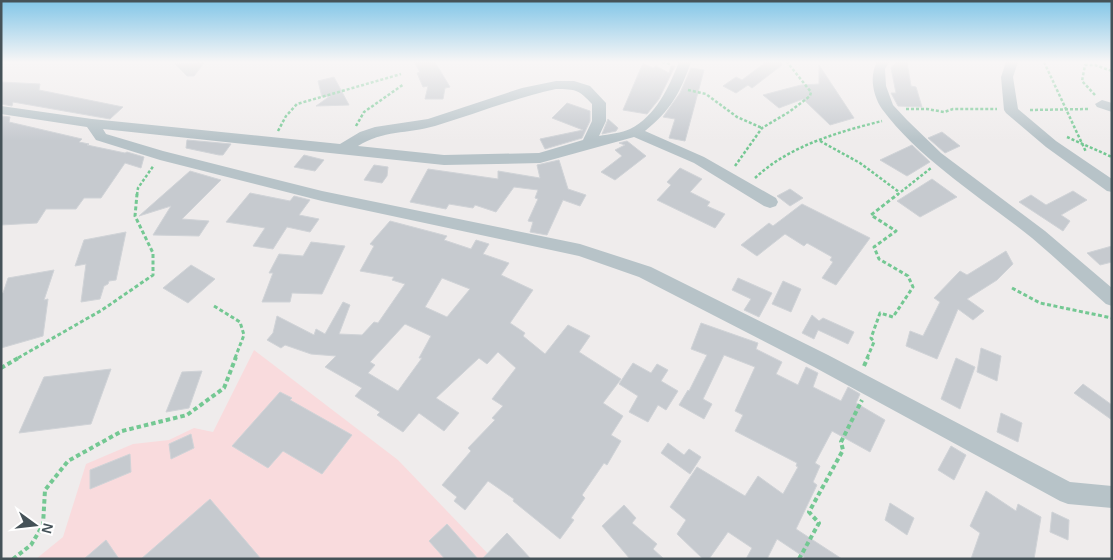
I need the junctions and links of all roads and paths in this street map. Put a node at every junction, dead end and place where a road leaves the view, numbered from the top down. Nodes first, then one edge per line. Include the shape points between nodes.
1 (352, 88) edge
2 (398, 88) edge
3 (541, 88) edge
4 (583, 88) edge
5 (675, 88) edge
6 (681, 88) edge
7 (808, 88) edge
8 (880, 88) edge
9 (1009, 88) edge
10 (1056, 88) edge
11 (1, 110) edge
12 (897, 117) junction
13 (92, 123) junction
14 (355, 127) dead end
15 (762, 128) junction
16 (635, 132) junction
17 (820, 141) junction
18 (273, 143) junction
19 (589, 143) junction
20 (342, 150) junction
21 (1088, 154) dead end
22 (160, 155) junction
23 (942, 160) junction
24 (728, 177) junction
25 (1112, 187) edge
26 (747, 188) junction
27 (899, 192) junction
28 (770, 202) dead end
29 (1012, 288) dead end
30 (1112, 299) edge
31 (214, 306) dead end
32 (1112, 318) edge
33 (1, 368) edge
34 (863, 384) junction
35 (1112, 497) edge
36 (13, 559) edge
37 (799, 559) edge

1 - 18 path via 297,104 284,118
2 - 14 path via 364,112
3 - 20 street via 429,123 380,130 365,135
4 - 19 street via 599,103 600,121
5 - 16 street via 656,114
6 - 15 path via 706,94 737,118
7 - 15 path via 810,96
8 - 12 street
9 - 25 street via 1011,110 1051,144
10 - 21 path
11 - 13 street
12 - 17 path
12 - 23 street
13 - 18 street
13 - 22 street via 101,137
15 - 24 path
16 - 19 street
16 - 24 street via 699,160
17 - 26 path via 761,171
17 - 27 path
18 - 20 street
19 - 20 street via 540,158 513,160 444,160
22 - 33 path via 138,188 135,216 153,253 153,275 102,310
22 - 34 street via 322,196 580,250 645,272
23 - 27 path
23 - 30 street via 1039,234
24 - 26 street
26 - 28 street
27 - 34 path via 870,214 896,231 874,247 880,259 908,276 913,287 893,317 880,313 871,338 874,342
29 - 32 path via 1040,303
31 - 36 path via 240,322 244,335 224,388 187,416 122,431 68,461 45,490 43,525 31,545
34 - 35 street via 1068,493
34 - 37 path via 842,442 843,450 809,512 819,523

